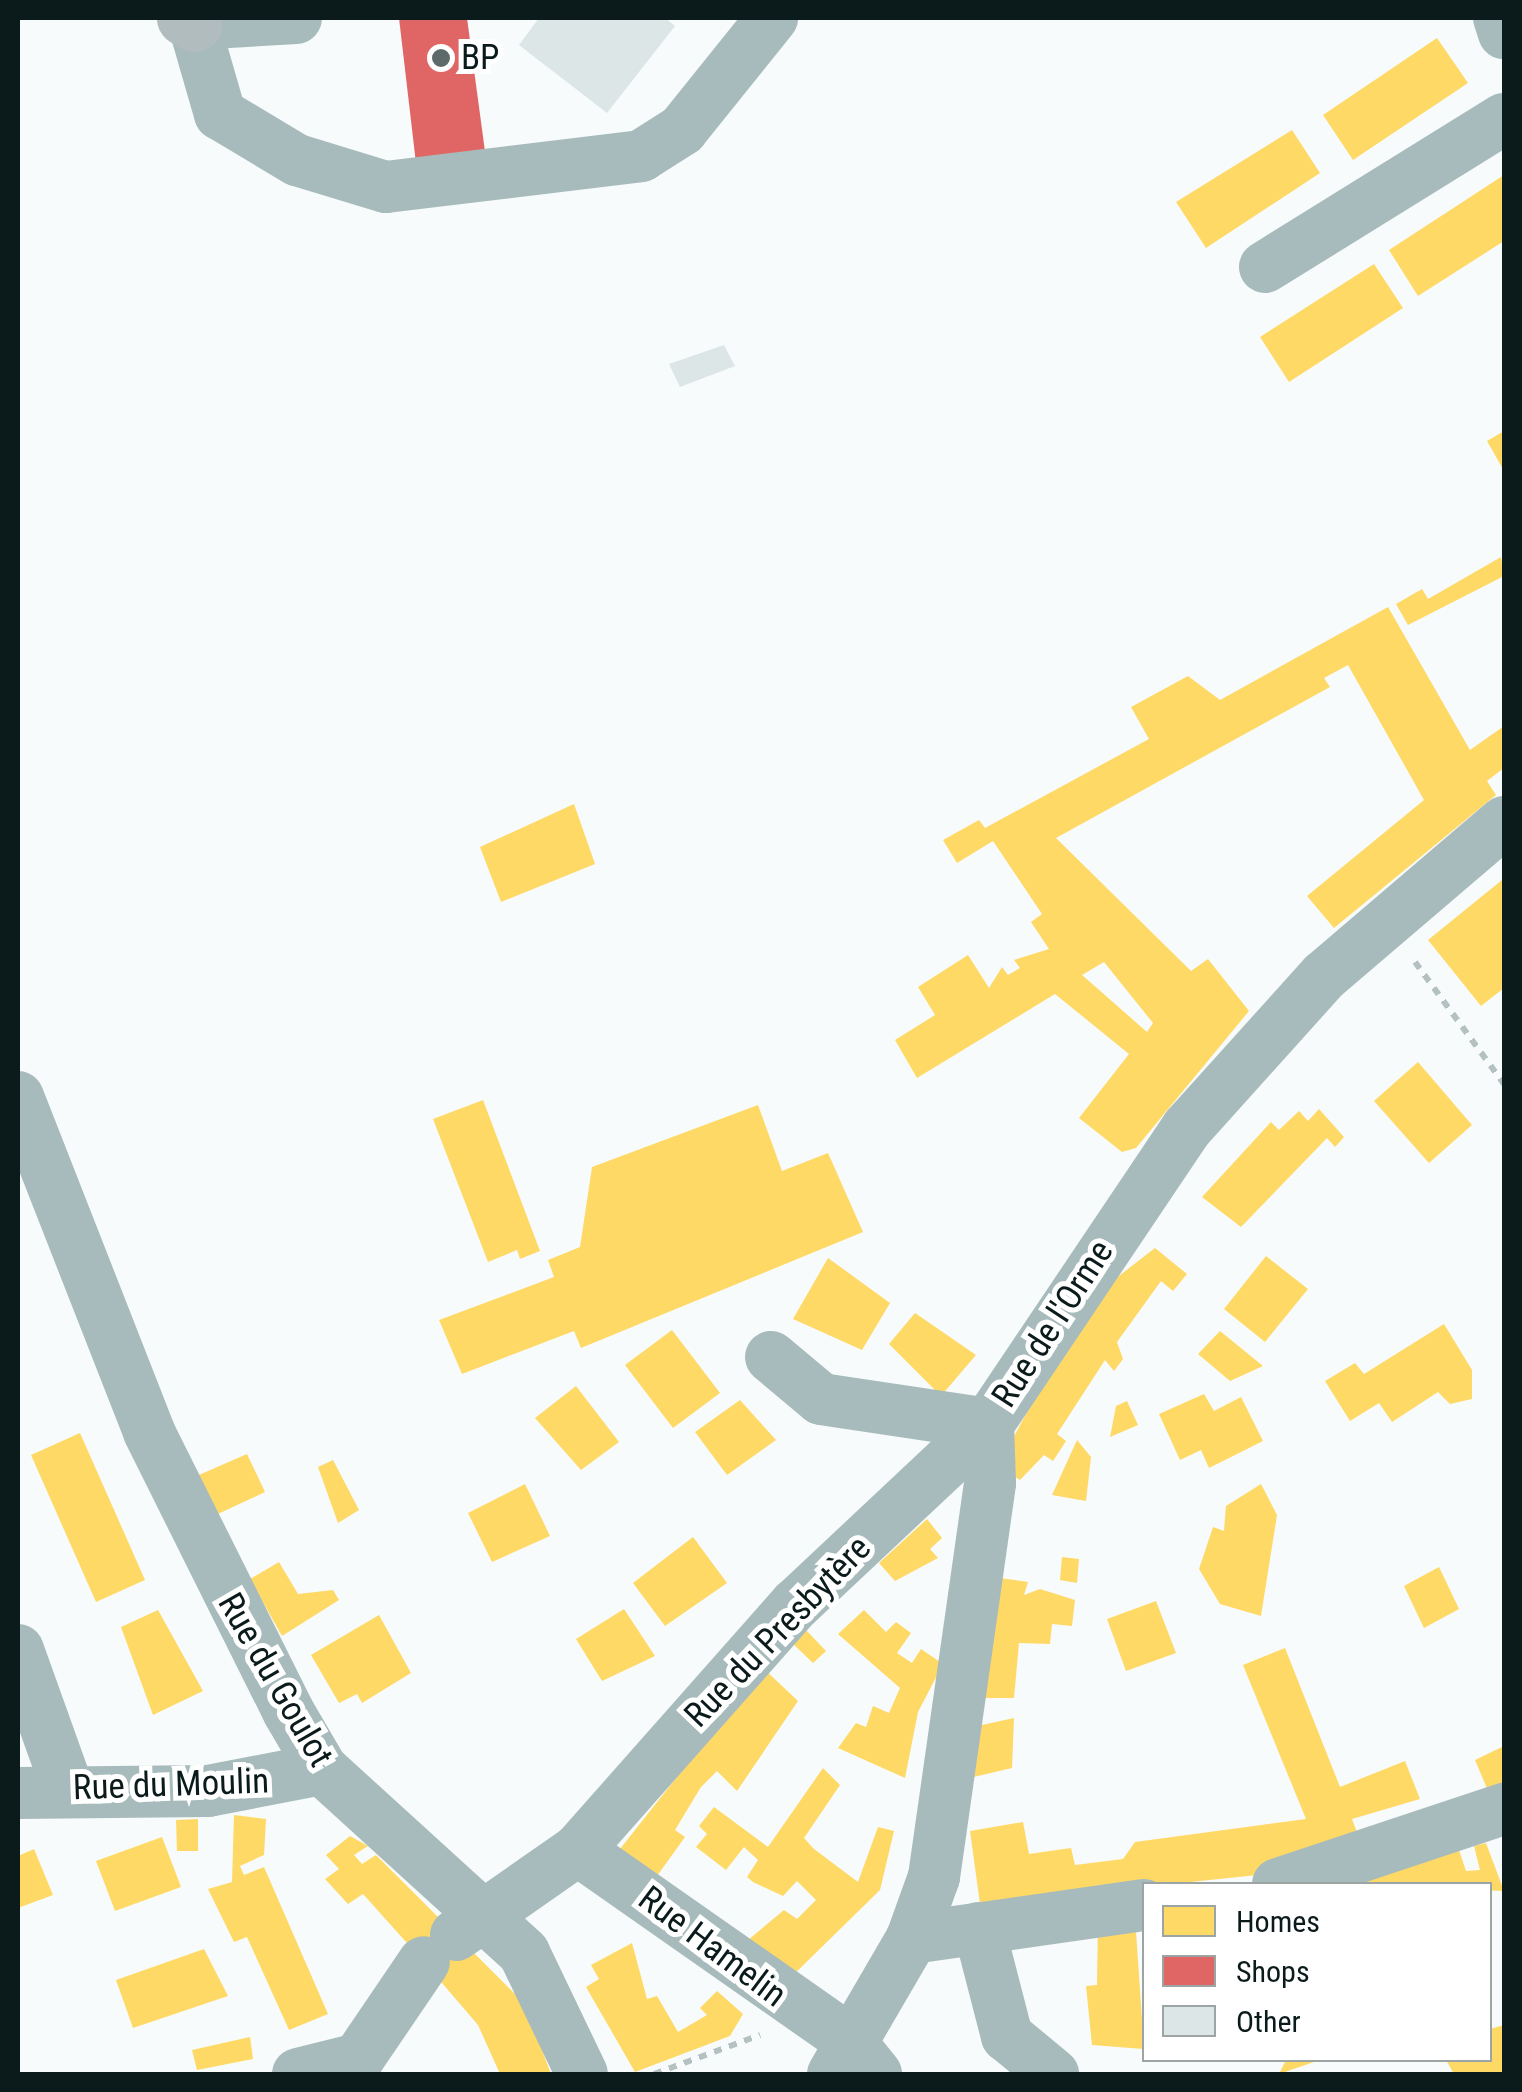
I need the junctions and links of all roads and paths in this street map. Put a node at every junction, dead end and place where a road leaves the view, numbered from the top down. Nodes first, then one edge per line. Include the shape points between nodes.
1 (296, 18) edge
2 (772, 18) edge
3 (1498, 18) edge
4 (189, 21) edge
5 (1504, 32) edge
6 (1504, 120) edge
7 (1265, 268) dead end
8 (1504, 822) edge
9 (1413, 946) dead end
10 (1504, 1084) edge
11 (18, 1097) edge
12 (771, 1356) dead end
13 (988, 1424) junction
14 (18, 1650) edge
15 (322, 1769) junction
16 (42, 1790) edge
17 (1501, 1825) edge
18 (578, 1850) junction
19 (1286, 1882) edge
20 (1142, 1905) edge
21 (978, 1928) junction
22 (454, 1936) junction
23 (912, 1938) junction
24 (801, 2013) junction
25 (852, 2063) edge
26 (298, 2074) edge
27 (582, 2074) edge
28 (654, 2074) edge
29 (1054, 2074) edge

1 - 4 street
2 - 4 street via 682,130 641,156 386,188 296,160 220,114
3 - 5 street
6 - 7 street
8 - 13 street, Rue de l'Orme via 1390,912 1187,1128
9 - 10 path via 1416,974
11 - 15 street, Rue du Goulot via 106,1332 216,1578
12 - 13 street via 821,1399
13 - 18 street, Rue du Presbytère via 796,1604
13 - 23 street, Rue de l'Orme via 962,1711 934,1877
14 - 16 street
15 - 16 street, Rue du Moulin via 208,1791
15 - 22 street, Rue du Goulot
17 - 19 street
18 - 22 street, Rue du Presbytère
18 - 24 street, Rue Hamelin
20 - 21 street
21 - 23 street
21 - 29 street via 1006,2036
22 - 26 street via 358,2059
22 - 27 street, Rue du Goulot via 524,1953
23 - 25 street, Rue de l'Orme
24 - 25 street, Rue Hamelin
24 - 28 path

